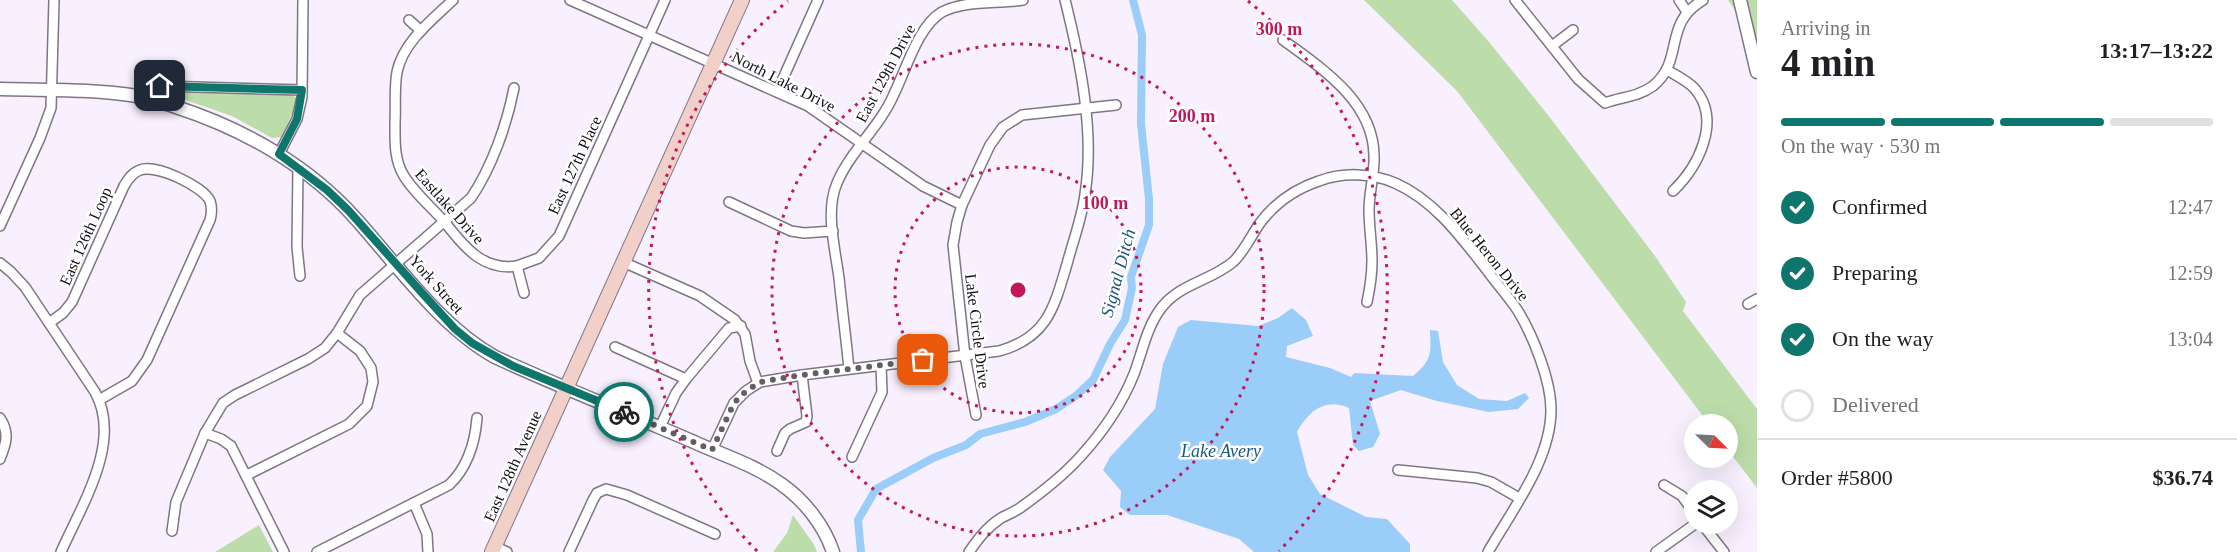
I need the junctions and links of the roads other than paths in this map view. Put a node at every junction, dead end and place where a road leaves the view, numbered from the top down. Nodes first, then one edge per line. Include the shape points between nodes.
1 (54, 0) edge
2 (303, 0) edge
3 (453, 0) edge
4 (570, 0) edge
5 (666, 0) edge
6 (742, 0) edge
7 (818, 0) edge
8 (1023, 0) edge
9 (1065, 0) edge
10 (1515, 0) edge
11 (1679, 0) edge
12 (1703, 0) edge
13 (1740, 0) edge
14 (1687, 12) junction
15 (409, 20) dead end
16 (1573, 30) dead end
17 (421, 31) junction
18 (650, 34) junction
19 (1283, 40) dead end
20 (1552, 46) junction
21 (713, 63) junction
22 (1667, 70) junction
23 (1757, 72) edge
24 (514, 88) dead end
25 (0, 89) edge
26 (52, 90) junction
27 (302, 90) junction
28 (777, 92) junction
29 (140, 96) junction
30 (1116, 105) dead end
31 (1085, 109) junction
32 (864, 143) junction
33 (279, 154) junction
34 (298, 168) junction
35 (1371, 176) junction
36 (1673, 191) dead end
37 (221, 201) dead end
38 (729, 202) dead end
39 (211, 204) junction
40 (962, 206) junction
41 (444, 222) junction
42 (0, 226) edge
43 (833, 231) junction
44 (623, 262) junction
45 (395, 263) junction
46 (0, 264) edge
47 (517, 267) junction
48 (300, 276) dead end
49 (524, 293) dead end
50 (1757, 299) edge
51 (1367, 302) dead end
52 (1748, 304) dead end
53 (49, 323) junction
54 (741, 326) junction
55 (337, 333) junction
56 (615, 347) dead end
57 (965, 356) junction
58 (881, 365) junction
59 (849, 369) junction
60 (802, 375) junction
61 (687, 380) junction
62 (758, 383) junction
63 (565, 389) junction
64 (99, 400) junction
65 (976, 415) dead end
66 (0, 418) edge
67 (477, 418) dead end
68 (660, 427) junction
69 (205, 433) junction
70 (712, 450) junction
71 (777, 451) dead end
72 (852, 457) dead end
73 (0, 459) edge
74 (1398, 470) dead end
75 (247, 475) junction
76 (1664, 485) dead end
77 (1519, 498) junction
78 (1684, 499) edge
79 (414, 503) junction
80 (172, 531) dead end
81 (1684, 532) edge
82 (716, 534) dead end
83 (1710, 534) edge
84 (498, 550) edge
85 (61, 552) edge
86 (284, 552) edge
87 (317, 552) edge
88 (428, 552) edge
89 (569, 552) edge
90 (833, 552) edge
91 (969, 552) edge
92 (1488, 552) edge
93 (1656, 552) edge
94 (1724, 552) edge

1 - 26 street
2 - 27 street
3 - 17 street, Eastlake Drive
4 - 18 street
5 - 18 street, East 127th Place
6 - 21 main road, East 128th Avenue
7 - 28 street
8 - 32 street, East 129th Drive via 966,4 933,18 923,31 887,109
9 - 31 street
10 - 20 street
11 - 14 street
12 - 14 street
13 - 23 street
14 - 22 street via 1678,26
15 - 17 street
16 - 20 street
17 - 41 street, Eastlake Drive via 406,50 397,72 396,156 405,178
18 - 21 street
18 - 47 street, East 127th Place via 559,236 539,258
19 - 35 street via 1352,98 1373,146
20 - 22 street via 1578,79 1605,103 1641,93
21 - 28 street, North Lake Drive
21 - 44 main road, East 128th Avenue
22 - 36 street via 1696,90 1707,118 1706,137 1691,172
24 - 41 street via 505,126 478,188
25 - 26 street, York Street
26 - 29 street, York Street
26 - 42 street via 48,120
27 - 29 street via 160,86
27 - 33 street via 297,119
28 - 32 street, North Lake Drive via 808,106
29 - 33 street, York Street via 189,111
30 - 31 street, Lake Circle Drive
31 - 40 street, Lake Circle Drive via 1033,113 1002,128
31 - 57 street via 1085,194 1051,313 1043,326 1023,343
32 - 40 street, North Lake Drive via 923,186
32 - 43 street, East 129th Drive via 833,194
33 - 34 street, York Street
34 - 45 street, York Street via 341,203
34 - 48 street
35 - 51 street via 1372,260
35 - 77 street, Blue Heron Drive via 1397,184 1435,210 1461,237 1523,321 1545,374 1551,409 1543,456
35 - 91 street, Blue Heron Drive via 1341,175 1297,190 1260,223 1233,261 1173,295 1150,327 1127,389 1099,434 1060,477 999,519
37 - 39 street
38 - 43 street via 791,231
39 - 53 street, East 126th Loop via 195,187 159,170 148,168 133,174 72,302
39 - 64 street via 210,220 147,360 132,381
40 - 57 street, Lake Circle Drive via 953,245
41 - 45 street
41 - 47 street, Eastlake Drive via 475,256 492,265
43 - 59 street, East 129th Drive
44 - 54 street via 705,299
44 - 63 main road, East 128th Avenue
45 - 55 street via 357,300
45 - 63 street, York Street via 472,343
46 - 53 street via 19,279
47 - 49 street
50 - 52 street
53 - 64 street
54 - 61 street via 729,328
54 - 62 street
55 - 69 street via 319,352 228,399
55 - 75 street via 360,351 377,374 363,412
56 - 61 street
57 - 58 street
57 - 65 street, Lake Circle Drive
58 - 59 street
58 - 72 street via 882,392
59 - 60 street
60 - 62 street
60 - 71 street via 806,422 790,429
61 - 68 street via 676,393
62 - 70 street via 734,403
63 - 68 street, York Street
63 - 84 main road, East 128th Avenue
64 - 85 street via 105,422 104,448
66 - 73 street via 7,435
67 - 79 street via 475,439 462,471 449,485
68 - 70 street, York Street
69 - 75 street via 231,446
69 - 80 street via 176,502
70 - 90 street, York Street via 757,470 791,492 822,527
74 - 77 street via 1477,478
75 - 86 street
76 - 78 street
77 - 92 street, Blue Heron Drive
79 - 87 street
79 - 88 street via 427,534
81 - 93 street
82 - 89 street via 599,487
83 - 94 street

